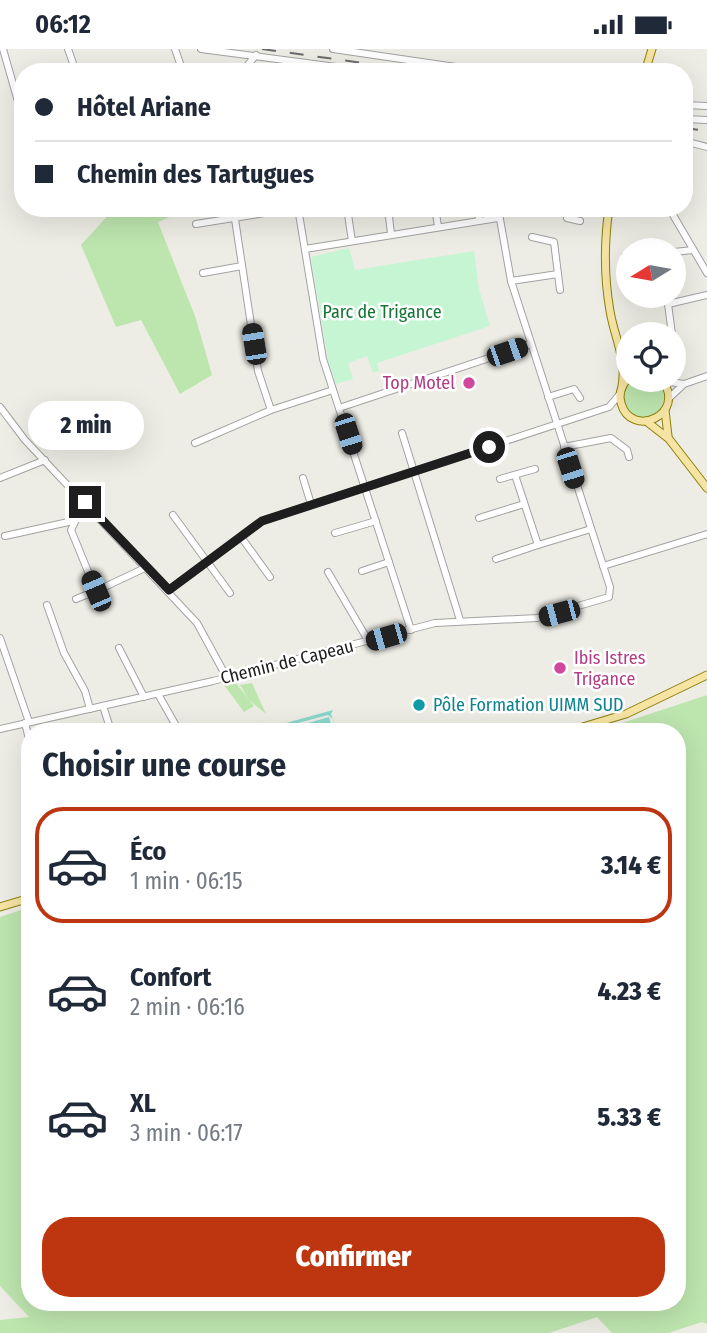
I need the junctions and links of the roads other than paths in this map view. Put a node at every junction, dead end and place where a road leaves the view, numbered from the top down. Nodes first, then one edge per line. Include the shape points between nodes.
1 (3, 49) edge
2 (201, 49) edge
3 (333, 49) edge
4 (256, 55) junction
5 (249, 63) edge
6 (312, 63) edge
7 (429, 63) edge
8 (14, 88) edge
9 (246, 217) edge
10 (300, 217) edge
11 (348, 217) edge
12 (389, 217) edge
13 (436, 217) edge
14 (479, 217) edge
15 (567, 217) edge
16 (608, 217) edge
17 (674, 217) edge
18 (498, 218) joint
19 (235, 219) junction
20 (479, 220) junction
21 (580, 221) dead end
22 (196, 224) dead end
23 (438, 226) junction
24 (391, 234) junction
25 (532, 237) dead end
26 (352, 241) junction
27 (305, 249) junction
28 (693, 250) junction
29 (686, 251) edge
30 (242, 266) junction
31 (203, 273) dead end
32 (707, 273) edge
33 (558, 274) junction
34 (511, 281) junction
35 (560, 290) dead end
36 (707, 295) edge
37 (670, 322) edge
38 (616, 335) edge
39 (531, 344) junction
40 (707, 376) edge
41 (686, 383) edge
42 (333, 390) junction
43 (621, 392) edge
44 (667, 392) edge
45 (675, 392) edge
46 (620, 395) junction
47 (548, 397) junction
48 (580, 398) dead end
49 (669, 398) junction
50 (0, 407) edge
51 (609, 407) junction
52 (339, 408) junction
53 (665, 409) junction
54 (271, 410) junction
55 (624, 411) junction
56 (646, 421) junction
57 (556, 425) junction
58 (402, 433) dead end
59 (669, 439) junction
60 (195, 443) dead end
61 (564, 447) junction
62 (629, 457) dead end
63 (45, 460) junction
64 (535, 469) dead end
65 (414, 471) junction
66 (515, 475) junction
67 (0, 478) edge
68 (303, 478) dead end
69 (500, 479) dead end
70 (365, 486) junction
71 (707, 488) edge
72 (85, 502) junction
73 (311, 504) junction
74 (524, 504) junction
75 (173, 516) dead end
76 (479, 518) dead end
77 (73, 521) junction
78 (376, 521) junction
79 (591, 529) junction
80 (335, 533) dead end
81 (707, 533) edge
82 (5, 536) dead end
83 (241, 537) junction
84 (538, 545) junction
85 (496, 559) dead end
86 (207, 562) junction
87 (389, 562) junction
88 (603, 566) junction
89 (147, 567) junction
90 (362, 571) dead end
91 (328, 572) dead end
92 (270, 577) dead end
93 (169, 590) junction
94 (96, 591) junction
95 (230, 593) dead end
96 (76, 599) dead end
97 (47, 605) dead end
98 (460, 620) junction
99 (411, 630) junction
100 (0, 638) edge
101 (369, 642) junction
102 (119, 647) dead end
103 (707, 675) edge
104 (227, 678) junction
105 (158, 694) junction
106 (144, 697) junction
107 (103, 706) junction
108 (90, 709) junction
109 (27, 723) joint
110 (108, 723) edge
111 (174, 723) edge
112 (594, 723) edge
113 (21, 724) edge
114 (0, 729) edge
115 (21, 901) edge
116 (0, 907) edge

1 - 8 street
2 - 4 street
3 - 7 street
4 - 5 street
4 - 6 street
9 - 19 street
10 - 27 street
11 - 26 street
12 - 24 street
13 - 23 street
14 - 20 street
15 - 21 street
16 - 38 main road via 606,282
17 - 28 street
18 - 20 street
18 - 34 street
19 - 22 street
19 - 30 street
20 - 23 street
23 - 24 street
24 - 26 street
25 - 33 street via 554,242
26 - 27 street
27 - 42 street via 323,359
28 - 29 street
28 - 32 street
30 - 31 street
30 - 54 street via 258,371
33 - 34 street
33 - 35 street
34 - 39 street
36 - 37 street via 668,304
39 - 47 street
39 - 52 street
40 - 41 street
42 - 52 street
42 - 54 street
43 - 46 main road
44 - 49 main road
45 - 49 street
46 - 51 street
46 - 55 main road
47 - 48 street via 574,389
47 - 57 street
49 - 53 main road
50 - 63 street
51 - 55 street
51 - 57 street
52 - 70 street
53 - 56 main road
53 - 59 main road
54 - 60 street
55 - 56 main road
56 - 59 main road
57 - 61 street
57 - 65 street
58 - 65 street
59 - 71 main road
61 - 62 street via 611,438
61 - 79 street
63 - 67 street
63 - 72 street
64 - 66 street
65 - 70 street
65 - 98 street
66 - 69 street
66 - 74 street
68 - 73 street
70 - 73 street
70 - 78 street
72 - 77 street
72 - 89 street
73 - 83 street via 262,521
74 - 76 street
74 - 84 street
75 - 86 street
77 - 82 street
77 - 94 street via 71,530
78 - 80 street
78 - 87 street
79 - 84 street
79 - 88 street
81 - 88 street
83 - 86 street
83 - 92 street
84 - 85 street
86 - 93 street
86 - 95 street
87 - 90 street
87 - 99 street
88 - 98 street, Chemin de Capeau via 611,593 603,600 537,618
89 - 93 street
89 - 94 street
91 - 101 street
93 - 104 street via 197,623
94 - 96 street
97 - 108 street
98 - 99 street, Chemin de Capeau
99 - 101 street, Chemin de Capeau
100 - 109 street
101 - 104 street, Chemin de Capeau
102 - 106 street
103 - 112 main road
104 - 105 street, Chemin de Capeau
105 - 106 street, Chemin de Capeau
105 - 111 street
106 - 107 street, Chemin de Capeau
107 - 108 street, Chemin de Capeau
107 - 110 street
108 - 109 street, Chemin de Capeau
113 - 114 street, Chemin de Capeau
115 - 116 main road

